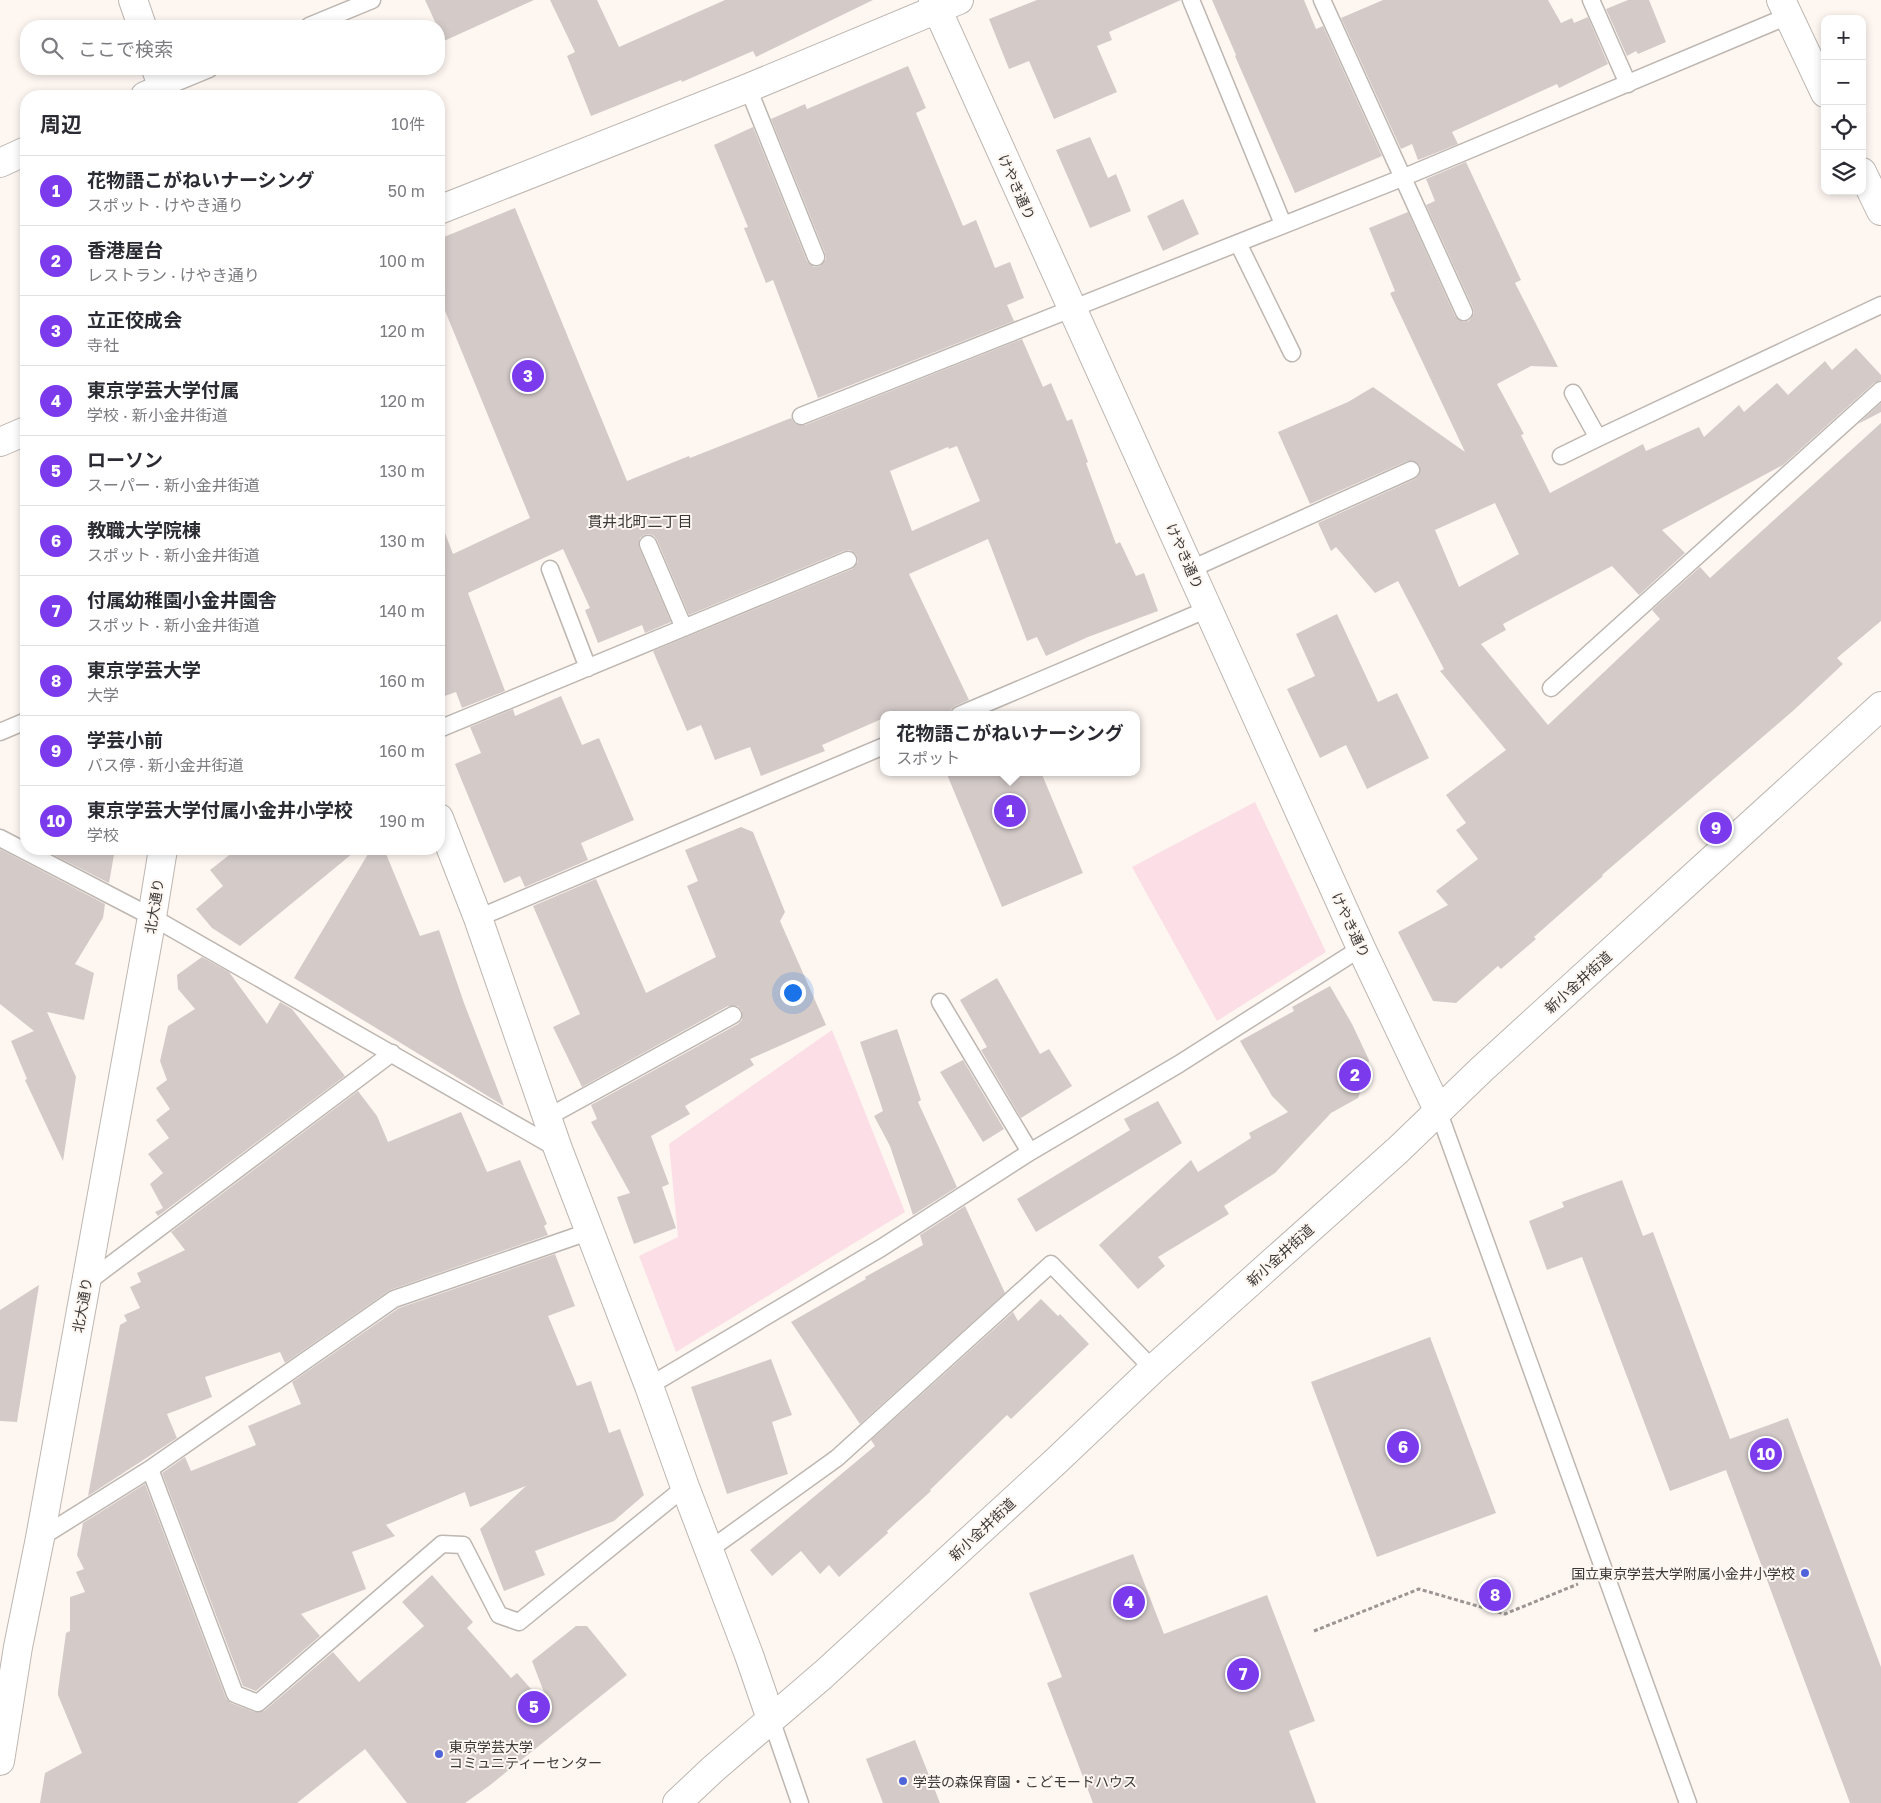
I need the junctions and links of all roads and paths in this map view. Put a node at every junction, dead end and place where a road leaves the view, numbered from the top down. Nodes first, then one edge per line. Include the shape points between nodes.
1 (132, 0) edge
2 (372, 0) edge
3 (1191, 0) edge
4 (1322, 0) edge
5 (1591, 0) edge
6 (943, 3) edge
7 (1784, 8) edge
8 (140, 20) edge
9 (324, 20) edge
10 (192, 75) edge
11 (1628, 84) junction
12 (1821, 85) edge
13 (158, 87) edge
14 (748, 88) junction
15 (20, 154) edge
16 (0, 163) edge
17 (1402, 178) junction
18 (1866, 180) edge
19 (445, 208) edge
20 (1881, 211) edge
21 (1283, 224) junction
22 (1238, 243) junction
23 (816, 256) dead end
24 (1881, 305) edge
25 (1072, 308) junction
26 (1464, 312) dead end
27 (1292, 353) dead end
28 (1881, 390) edge
29 (1574, 393) dead end
30 (801, 416) dead end
31 (20, 434) edge
32 (1598, 438) junction
33 (0, 442) edge
34 (1561, 456) dead end
35 (1411, 470) dead end
36 (648, 544) dead end
37 (848, 560) dead end
38 (1191, 568) junction
39 (550, 569) dead end
40 (1208, 609) junction
41 (684, 628) junction
42 (588, 668) junction
43 (1551, 688) dead end
44 (1881, 706) edge
45 (968, 711) edge
46 (20, 723) edge
47 (445, 728) edge
48 (0, 732) edge
49 (880, 748) edge
50 (445, 833) edge
51 (0, 838) edge
52 (20, 848) edge
53 (33, 855) edge
54 (162, 855) edge
55 (152, 917) junction
56 (478, 918) junction
57 (1361, 948) junction
58 (940, 1002) dead end
59 (733, 1016) dead end
60 (392, 1053) junction
61 (1438, 1110) junction
62 (548, 1117) junction
63 (558, 1148) junction
64 (1030, 1152) junction
65 (591, 1232) junction
66 (86, 1284) junction
67 (1154, 1369) junction
68 (649, 1386) junction
69 (150, 1468) junction
70 (685, 1487) junction
71 (40, 1538) junction
72 (709, 1550) junction
73 (1605, 1573) junction
74 (1314, 1631) dead end
75 (9, 1647) edge
76 (771, 1719) junction
77 (0, 1761) edge
78 (677, 1803) edge
79 (800, 1803) edge
80 (1688, 1803) edge

1 - 8 street
2 - 9 lane
3 - 21 lane
4 - 17 lane
5 - 11 lane
6 - 14 street
6 - 25 street, けやき通り
7 - 11 lane
7 - 12 street
10 - 13 lane
11 - 17 lane
14 - 19 street
14 - 23 lane
15 - 16 street
17 - 21 lane
17 - 26 lane
18 - 20 street
21 - 22 lane
22 - 25 lane
22 - 27 lane
24 - 32 lane
25 - 30 lane
25 - 38 street, けやき通り
28 - 43 lane
29 - 32 lane
31 - 33 street
32 - 34 lane
35 - 38 lane
36 - 41 lane
37 - 41 lane
38 - 40 street, けやき通り
39 - 42 lane
40 - 45 lane
40 - 57 street, けやき通り
41 - 42 lane
42 - 47 lane
44 - 61 street, 新小金井街道
46 - 48 lane
49 - 56 lane
50 - 56 street
51 - 52 lane
53 - 55 lane
54 - 55 street, 北大通り
55 - 60 lane
55 - 66 street, 北大通り
56 - 62 street
57 - 61 street, けやき通り
57 - 64 lane via 1179,1064
58 - 64 lane
59 - 62 lane
60 - 63 lane
60 - 66 lane
61 - 67 street, 新小金井街道 via 1398,1150
61 - 73 lane
62 - 63 street
63 - 65 street
64 - 68 lane via 881,1248
65 - 68 street
65 - 69 lane via 394,1299
66 - 71 street, 北大通り
67 - 72 lane via 1051,1264 838,1458
67 - 76 street, 新小金井街道 via 824,1674
68 - 70 street
69 - 70 lane via 235,1694 258,1703 442,1544 464,1545 499,1615 519,1622
69 - 71 lane
70 - 72 street
71 - 75 street, 北大通り
72 - 76 street
73 - 74 path via 1505,1614 1419,1589
73 - 80 lane
75 - 77 street, 北大通り
76 - 78 street, 新小金井街道
76 - 79 lane

